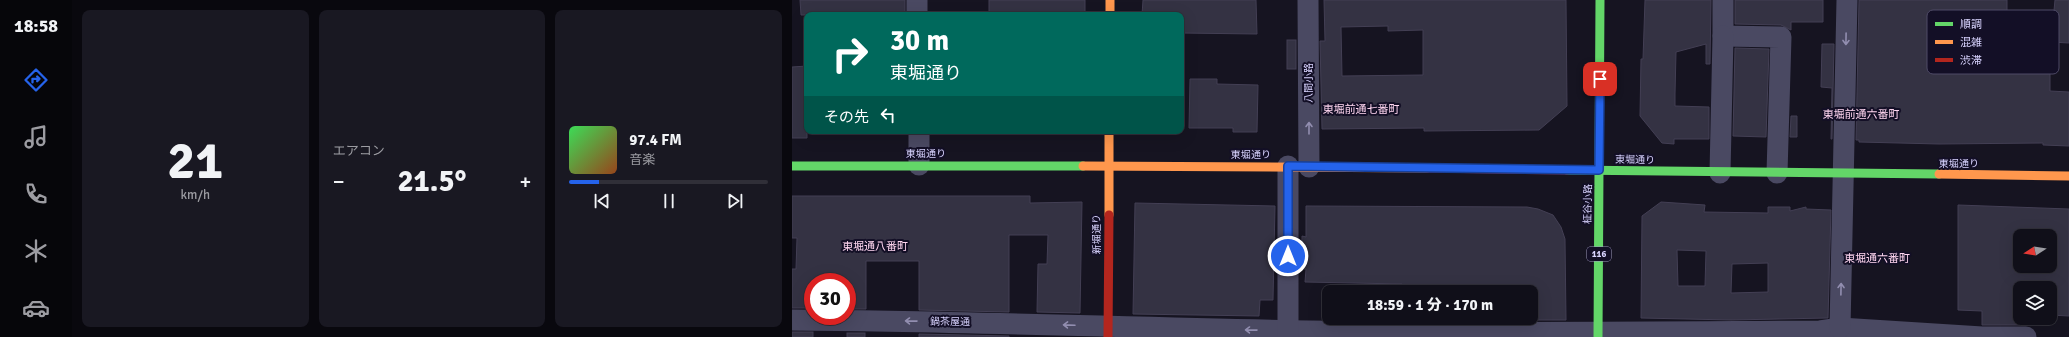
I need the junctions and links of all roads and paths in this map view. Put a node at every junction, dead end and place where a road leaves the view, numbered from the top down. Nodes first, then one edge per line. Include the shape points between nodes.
1 (917, 0) edge
2 (1110, 0) edge
3 (1308, 0) edge
4 (1600, 0) edge
5 (1723, 0) edge
6 (1847, 0) edge
7 (917, 12) edge
8 (1110, 12) edge
9 (1723, 36) junction
10 (919, 134) edge
11 (1109, 134) edge
12 (919, 165) junction
13 (1109, 165) junction
14 (792, 166) edge
15 (1288, 166) junction
16 (1309, 167) junction
17 (1599, 170) junction
18 (1720, 173) junction
19 (1777, 173) junction
20 (1844, 174) junction
21 (2069, 176) edge
22 (792, 320) edge
23 (878, 329) edge
24 (1108, 332) edge
25 (1827, 332) edge
26 (1288, 334) edge
27 (1598, 335) edge
28 (2026, 337) edge

1 - 7 street
2 - 8 main road
16 -> 3 street, 八間小路
4 - 17 main road, 柾谷小路 / 116
5 - 9 street
6 -> 20 street
9 - 18 street
9 - 19 street via 1781,37
10 - 12 street
11 - 13 main road, 新堀通り
12 - 13 main road, 東堀通り
12 - 14 main road, 東堀通り
13 - 15 main road, 東堀通り
13 - 24 main road, 新堀通り
15 - 16 main road, 東堀通り
15 - 26 street
16 - 17 main road, 東堀通り
17 - 18 main road, 東堀通り
17 - 27 main road, 柾谷小路 / 116
18 - 19 main road, 東堀通り
19 - 20 main road, 東堀通り
20 - 21 main road, 東堀通り
25 -> 20 street
22 - 23 street, 鍋茶屋通
24 -> 23 street, 鍋茶屋通
26 -> 24 street, 鍋茶屋通
25 - 27 street, 鍋茶屋通
25 - 28 street, 鍋茶屋通
26 - 27 street, 鍋茶屋通

